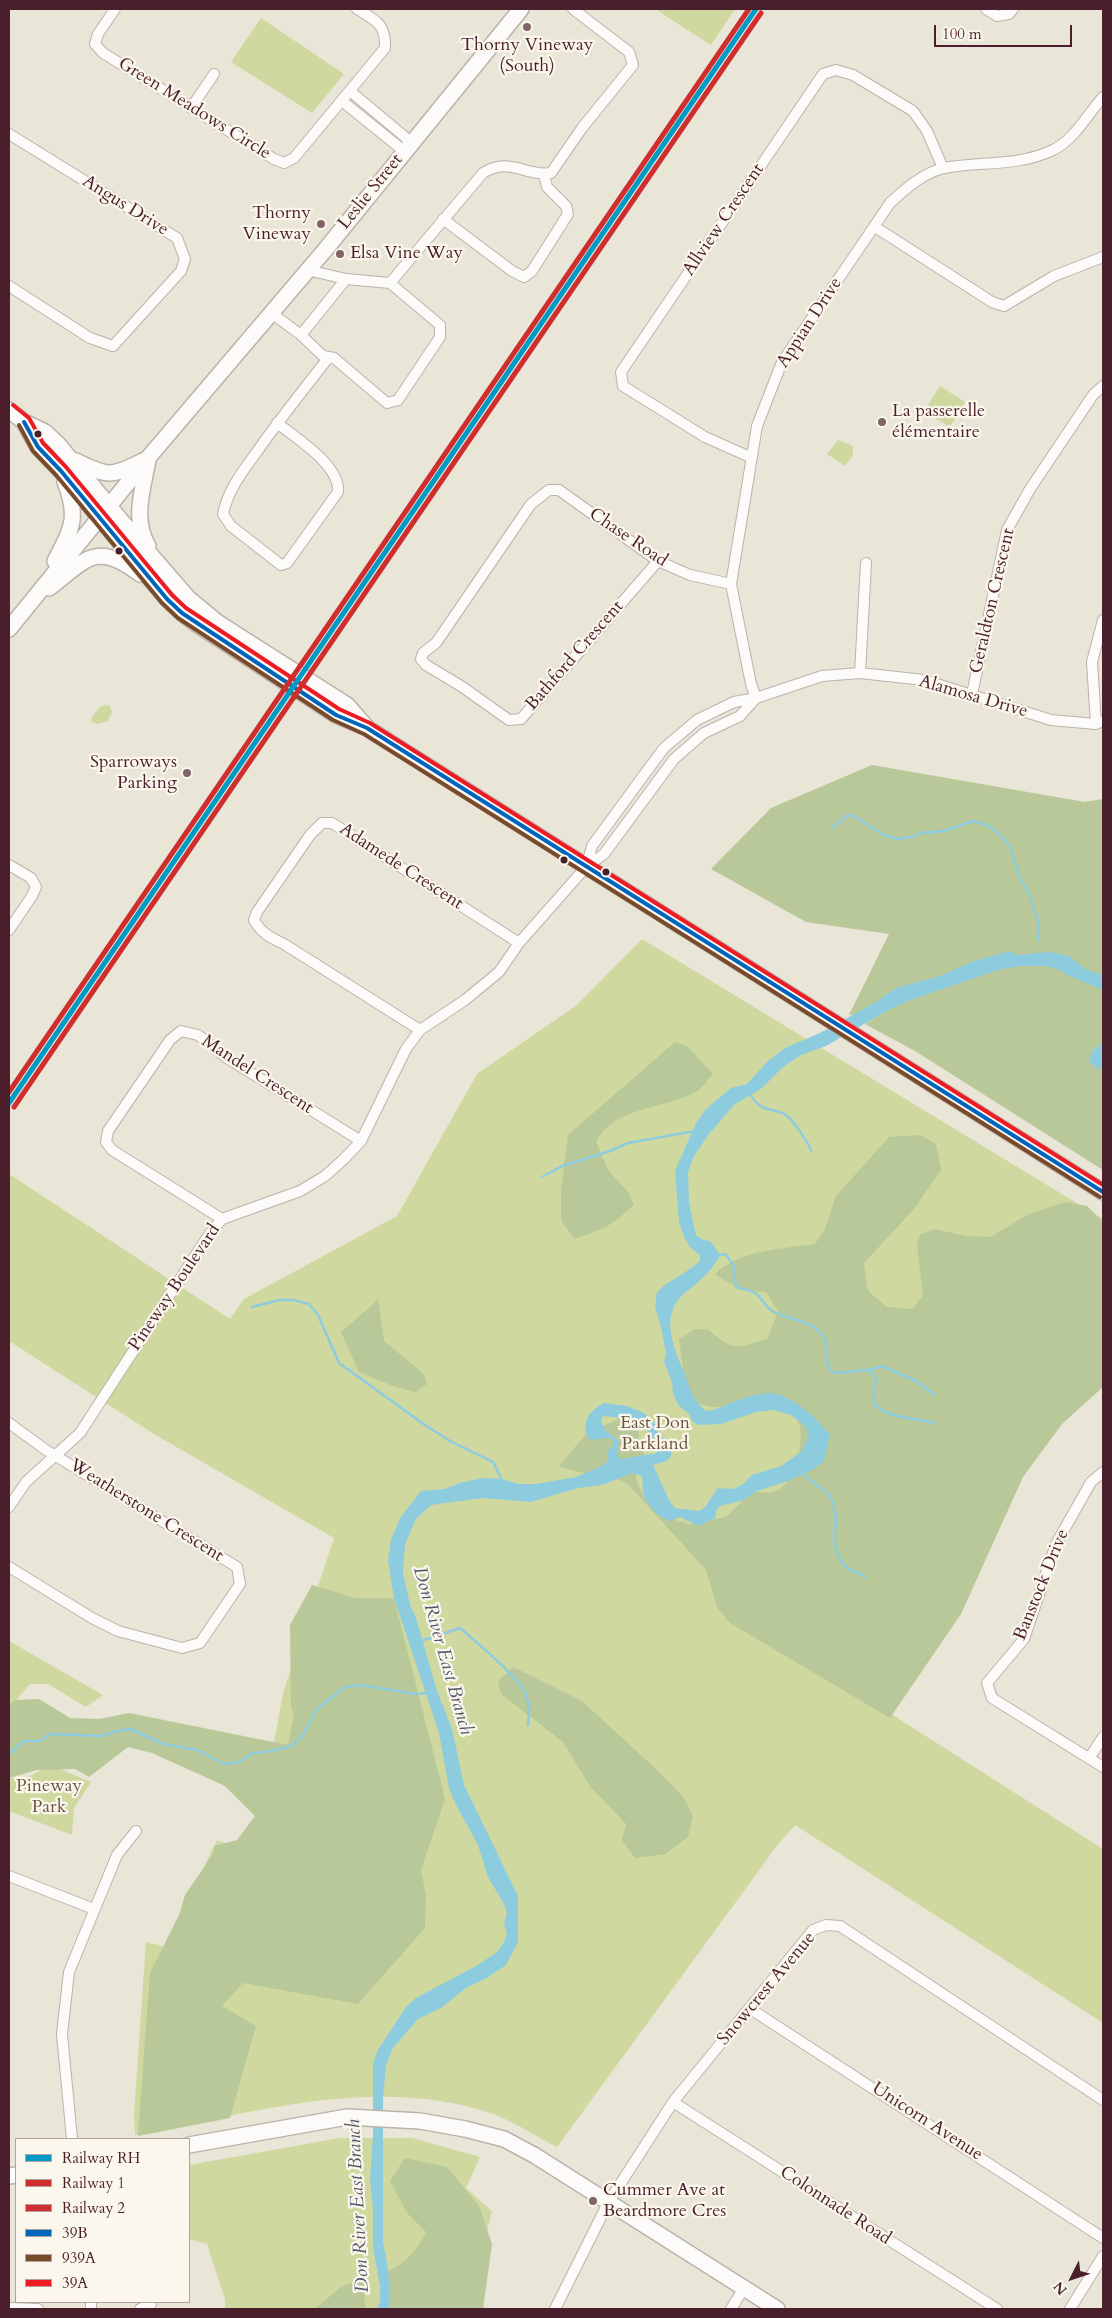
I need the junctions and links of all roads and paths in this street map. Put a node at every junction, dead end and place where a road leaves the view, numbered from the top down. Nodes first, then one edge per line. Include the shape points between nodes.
1 (115, 9) edge
2 (356, 9) edge
3 (521, 9) edge
4 (573, 9) edge
5 (986, 9) edge
6 (1013, 9) edge
7 (214, 74) dead end
8 (350, 91) junction
9 (1103, 98) edge
10 (342, 101) junction
11 (191, 108) junction
12 (9, 134) edge
13 (408, 146) junction
14 (943, 168) junction
15 (544, 174) junction
16 (443, 219) junction
17 (875, 228) junction
18 (1103, 257) edge
19 (307, 270) junction
20 (346, 279) junction
21 (390, 282) junction
22 (9, 286) edge
23 (270, 312) junction
24 (301, 335) junction
25 (329, 358) junction
26 (1103, 386) edge
27 (9, 410) edge
28 (24, 422) junction
29 (277, 423) junction
30 (750, 457) junction
31 (148, 458) junction
32 (71, 459) junction
33 (61, 471) junction
34 (559, 490) joint
35 (104, 512) junction
36 (658, 561) junction
37 (866, 563) dead end
38 (160, 568) junction
39 (731, 584) junction
40 (155, 585) junction
41 (42, 586) junction
42 (30, 602) junction
43 (1103, 620) edge
44 (9, 629) edge
45 (860, 673) junction
46 (972, 694) junction
47 (756, 698) junction
48 (1100, 722) edge
49 (367, 728) junction
50 (9, 864) edge
51 (586, 867) junction
52 (9, 930) edge
53 (519, 943) junction
54 (420, 1030) junction
55 (362, 1141) junction
56 (1103, 1192) edge
57 (222, 1219) junction
58 (9, 1424) edge
59 (56, 1455) junction
60 (1103, 1472) edge
61 (9, 1507) edge
62 (9, 1566) edge
63 (1103, 1736) edge
64 (1090, 1758) junction
65 (1103, 1767) edge
66 (136, 1831) dead end
67 (9, 1876) edge
68 (94, 1909) junction
69 (749, 2008) junction
70 (1103, 2100) edge
71 (673, 2102) junction
72 (72, 2138) edge
73 (190, 2145) edge
74 (608, 2203) junction
75 (1103, 2238) edge
76 (1103, 2256) edge
77 (744, 2288) junction
78 (150, 2304) dead end
79 (9, 2308) edge
80 (38, 2309) edge
81 (140, 2309) edge
82 (555, 2309) edge
83 (731, 2309) edge
84 (777, 2309) edge
85 (997, 2309) edge
86 (1070, 2309) edge

1 - 11 street, Green Meadows Circle via 95,44 103,53
2 - 8 street, Green Meadows Circle via 382,25 386,37 385,48
3 - 13 main road, Leslie Street
4 - 15 street via 629,52 633,65 582,128 551,173
5 - 6 street via 997,16 1009,14
7 - 11 street
8 - 10 street, Green Meadows Circle
8 - 13 street
9 - 14 street, Appian Drive via 1076,132 1055,149 1024,161
10 - 11 street, Green Meadows Circle via 294,158 284,163
10 - 13 street
12 - 22 street, Angus Drive via 177,238 184,259 181,271 113,346 90,338
13 - 19 main road, Leslie Street
14 - 17 street, Appian Drive via 911,184 890,203
14 - 30 street, Allview Crescent via 927,131 913,111 853,75 836,70 823,74 621,372 624,386 705,437
15 - 16 street via 518,166 493,167 483,173
15 - 16 street via 547,187 566,206 568,214 532,271 524,277
16 - 21 street
17 - 18 street via 992,302 1004,306 1054,276
17 - 30 street, Appian Drive via 782,362 757,426
19 - 20 street
19 - 23 main road, Leslie Street
20 - 21 street
20 - 24 street
21 - 25 street via 440,325 440,337 398,400 387,403 334,358
23 - 24 street
23 - 31 main road, Leslie Street
24 - 25 street via 322,356
25 - 29 street
26 - 46 street, Geraldton Crescent via 1093,395 1035,481 1007,530
27 - 28 main road
28 - 32 main road via 45,432
28 - 33 main road via 38,447
29 - 29 street via 230,490 223,514 231,526 281,565 287,563 338,492 339,484 327,464
30 - 39 street, Appian Drive
31 - 32 main road via 113,474 98,473
31 - 35 main road, Leslie Street
31 - 38 main road via 139,521 144,540
32 - 35 main road
33 - 35 main road
33 - 41 main road via 74,515 68,536
34 - 36 street, Chase Road
34 - 36 street, Bathford Crescent via 549,490 531,504 436,643 423,652 421,659 426,665 509,720 521,719
35 - 38 main road
35 - 40 main road
35 - 41 main road, Leslie Street
36 - 39 street, Chase Road via 690,574
37 - 45 street
38 - 49 main road via 188,598 217,622 347,705
39 - 47 street, Appian Drive
40 - 42 main road via 117,559 93,556
40 - 49 main road via 198,626 336,715
41 - 42 main road, Leslie Street
42 - 44 main road, Leslie Street
43 - 48 street via 1092,662
45 - 46 street, Alamosa Drive via 924,680
45 - 47 street, Alamosa Drive via 822,676
46 - 48 street, Alamosa Drive via 1052,720
47 - 51 street, Alamosa Drive via 740,716 704,733 674,759 604,854
47 - 51 street, Alamosa Drive via 734,702 697,720 664,748 592,846
49 - 51 main road
50 - 52 street via 31,878 36,887
51 - 53 street, Pineway Boulevard
51 - 56 main road
53 - 54 street, Pineway Boulevard via 499,972
53 - 54 street, Adamede Crescent via 332,823 322,823 256,912 254,920 269,937
54 - 55 street, Pineway Boulevard via 406,1049
55 - 57 street, Pineway Boulevard via 325,1176 300,1191
55 - 57 street, Mandel Crescent via 227,1058 198,1034 181,1031 170,1040 108,1131 106,1142 112,1150
57 - 59 street, Pineway Boulevard via 80,1433
58 - 59 street, Weatherstone Crescent
59 - 61 street, Pineway Boulevard via 26,1482
59 - 62 street, Weatherstone Crescent via 237,1567 240,1584 200,1643 182,1648 118,1631
60 - 64 street, Banstock Drive via 1091,1482 1056,1544 1024,1639 987,1683 992,1698
63 - 64 street
64 - 65 street
66 - 68 street via 117,1855
67 - 68 street
68 - 72 street via 69,1972 62,2034
69 - 70 street, Snowcrest Avenue via 813,1930 826,1925 840,1926
69 - 71 street, Snowcrest Avenue
69 - 75 street, Unicorn Avenue
71 - 74 street, Snowcrest Avenue
71 - 85 street, Colonnade Road
73 - 74 main road via 347,2118 420,2121 504,2139
74 - 77 main road
74 - 82 street, Snowcrest Avenue
76 - 86 street
77 - 83 street
77 - 84 main road
78 - 81 street
79 - 80 street

